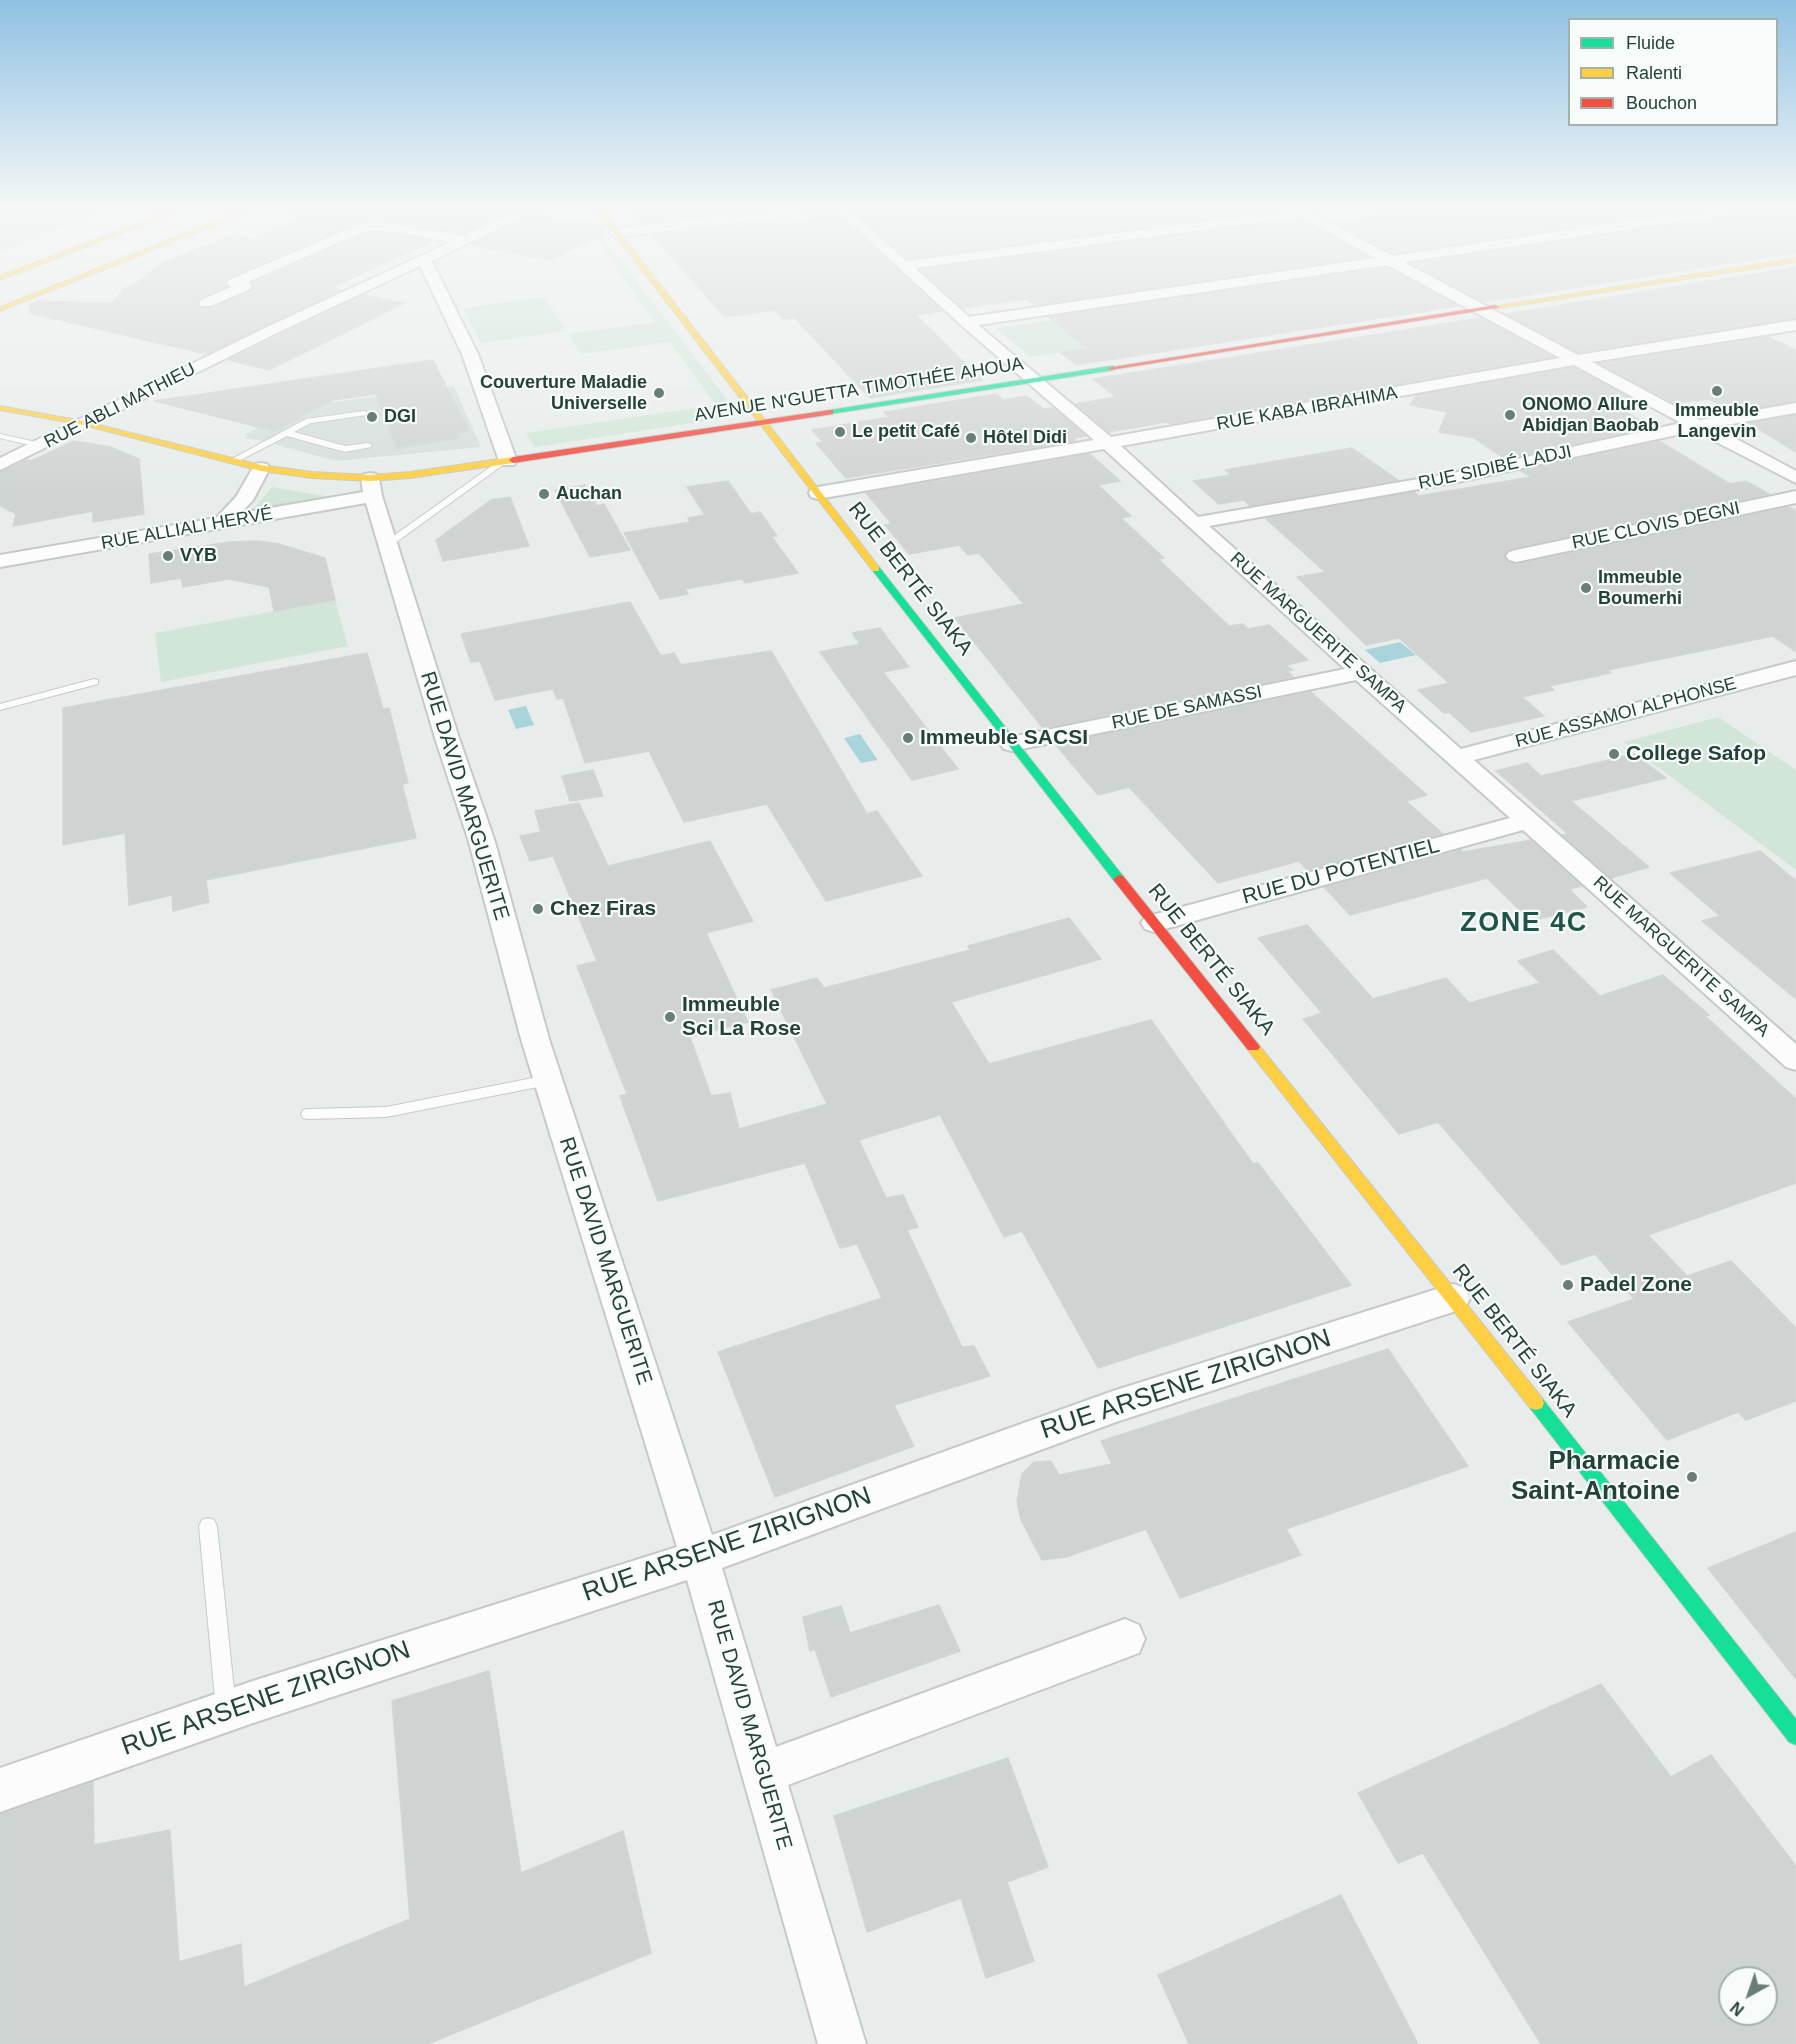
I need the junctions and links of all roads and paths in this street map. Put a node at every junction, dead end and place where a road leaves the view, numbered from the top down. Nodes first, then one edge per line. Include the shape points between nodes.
1 (14, 303) edge
2 (330, 303) edge
3 (445, 303) edge
4 (670, 303) edge
5 (946, 303) edge
6 (1096, 303) edge
7 (1471, 303) edge
8 (1524, 303) edge
9 (0, 309) edge
10 (1483, 310) junction
11 (966, 322) junction
12 (1796, 325) edge
13 (1576, 360) junction
14 (1036, 380) junction
15 (0, 408) edge
16 (1796, 408) edge
17 (364, 413) dead end
18 (83, 423) junction
19 (762, 423) junction
20 (1698, 425) junction
21 (287, 433) junction
22 (0, 436) edge
23 (1106, 442) junction
24 (368, 445) dead end
25 (42, 446) junction
26 (232, 461) junction
27 (506, 462) junction
28 (0, 465) edge
29 (261, 468) junction
30 (1796, 478) edge
31 (372, 487) junction
32 (818, 493) junction
33 (1796, 497) edge
34 (1194, 523) junction
35 (220, 524) junction
36 (388, 544) junction
37 (1516, 556) dead end
38 (0, 561) edge
39 (1796, 668) edge
40 (1362, 672) junction
41 (94, 682) dead end
42 (0, 707) edge
43 (1012, 744) junction
44 (1457, 757) junction
45 (1528, 821) junction
46 (1154, 923) junction
47 (1796, 1060) edge
48 (548, 1080) junction
49 (308, 1114) dead end
50 (1453, 1298) junction
51 (208, 1526) dead end
52 (700, 1558) junction
53 (1125, 1639) dead end
54 (226, 1711) junction
55 (1796, 1735) edge
56 (763, 1773) junction
57 (0, 1790) edge
58 (842, 2044) edge

1 - 9 main road
2 - 18 street, RUE ABLI MATHIEU
3 - 27 street via 470,354
4 - 19 main road, RUE BERTÉ SIAKA
5 - 11 street, RUE MARGUERITE SAMPA
6 - 11 street
7 - 10 street
8 - 10 main road, AVENUE N'GUETTA TIMOTHÉE AHOUA
10 - 13 street
10 - 14 main road, AVENUE N'GUETTA TIMOTHÉE AHOUA
11 - 14 street, RUE MARGUERITE SAMPA
12 - 13 street, RUE KABA IBRAHIMA
13 - 20 street
13 - 23 street, RUE KABA IBRAHIMA
14 - 19 main road, AVENUE N'GUETTA TIMOTHÉE AHOUA
14 - 23 street, RUE MARGUERITE SAMPA
15 - 18 main road, AVENUE N'GUETTA TIMOTHÉE AHOUA
16 - 20 street, RUE SIDIBÉ LADJI
17 - 21 lane via 309,421
18 - 25 street, RUE ABLI MATHIEU
18 - 26 main road, AVENUE N'GUETTA TIMOTHÉE AHOUA
19 - 27 main road, AVENUE N'GUETTA TIMOTHÉE AHOUA
19 - 32 main road, RUE BERTÉ SIAKA
20 - 30 street
20 - 34 street, RUE SIDIBÉ LADJI via 1454,478
21 - 24 lane via 345,448
21 - 26 lane
22 - 25 lane
23 - 32 street, RUE KABA IBRAHIMA
23 - 34 street, RUE MARGUERITE SAMPA
25 - 28 street, RUE ABLI MATHIEU
26 - 29 main road, AVENUE N'GUETTA TIMOTHÉE AHOUA
27 - 31 main road, AVENUE N'GUETTA TIMOTHÉE AHOUA
27 - 36 lane
29 - 31 main road, AVENUE N'GUETTA TIMOTHÉE AHOUA
29 - 35 street via 244,500
31 - 35 street, RUE ALLIALI HERVÉ
31 - 36 street, RUE DAVID MARGUERITE
32 - 43 main road, RUE BERTÉ SIAKA
33 - 37 street, RUE CLOVIS DEGNI
34 - 40 street, RUE MARGUERITE SAMPA
35 - 38 street, RUE ALLIALI HERVÉ
36 - 48 street, RUE DAVID MARGUERITE via 482,842
39 - 44 street, RUE ASSAMOI ALPHONSE
40 - 43 street, RUE DE SAMASSI
40 - 44 street, RUE MARGUERITE SAMPA
41 - 42 lane
43 - 46 main road, RUE BERTÉ SIAKA
44 - 45 street, RUE MARGUERITE SAMPA
45 - 46 street, RUE DU POTENTIEL
45 - 47 street, RUE MARGUERITE SAMPA
46 - 50 main road, RUE BERTÉ SIAKA
48 - 49 lane via 386,1112
48 - 52 street, RUE DAVID MARGUERITE
50 - 52 street, RUE ARSENE ZIRIGNON via 1113,1407
50 - 55 main road, RUE BERTÉ SIAKA
51 - 54 lane
52 - 54 street, RUE ARSENE ZIRIGNON
52 - 56 street, RUE DAVID MARGUERITE
53 - 56 street
54 - 57 street, RUE ARSENE ZIRIGNON
56 - 58 street, RUE DAVID MARGUERITE

